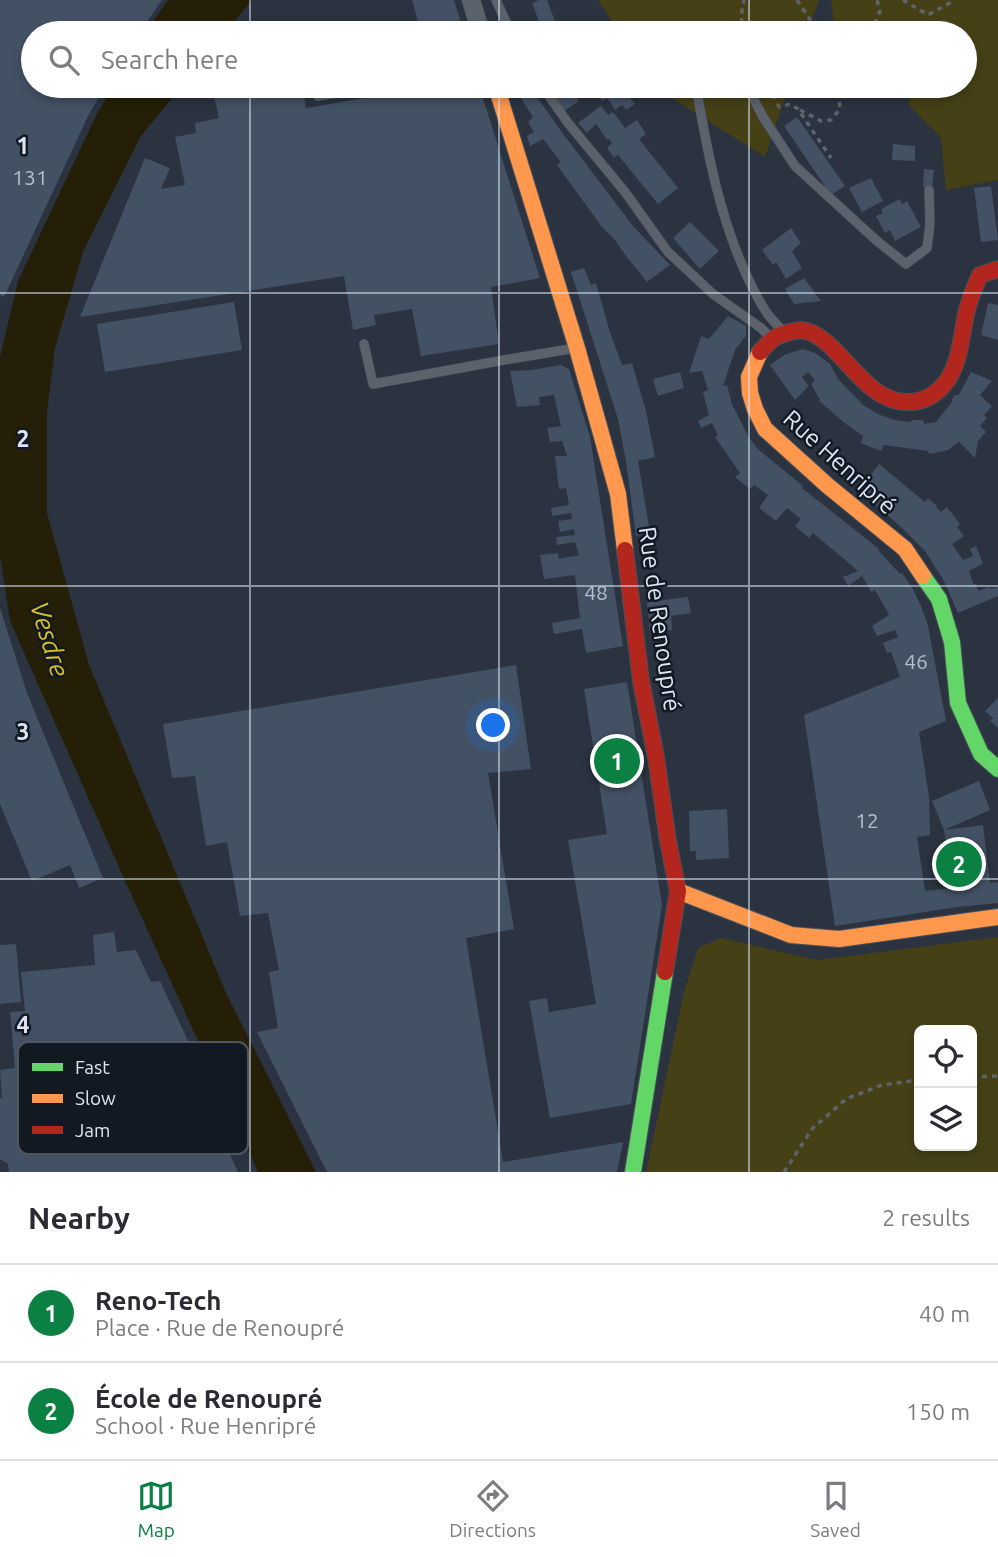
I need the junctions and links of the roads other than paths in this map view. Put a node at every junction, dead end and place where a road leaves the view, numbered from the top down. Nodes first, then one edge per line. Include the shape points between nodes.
1 (471, 0) edge
2 (496, 0) edge
3 (477, 21) edge
4 (506, 21) edge
5 (500, 98) edge
6 (550, 98) edge
7 (698, 98) edge
8 (753, 98) edge
9 (929, 190) dead end
10 (998, 269) edge
11 (780, 337) junction
12 (364, 344) dead end
13 (577, 348) junction
14 (998, 769) edge
15 (678, 891) junction
16 (998, 917) edge
17 (633, 1172) edge

1 - 3 street
2 - 4 lane
5 - 13 street, Rue de Renoupré
6 - 11 lane via 668,252 713,294
7 - 11 lane via 727,227
8 - 9 lane via 795,166 906,264 927,248
10 - 11 street via 980,275 947,381 931,397 915,403 886,398 821,338 801,330
11 - 14 street, Rue Henripré via 759,353 749,377 750,393 765,429 912,559 939,599 952,642 958,703 981,754
12 - 13 lane via 373,384
13 - 15 street, Rue de Renoupré via 618,495 641,681
15 - 16 street via 791,935 839,939
15 - 17 street, Rue de Renoupré

